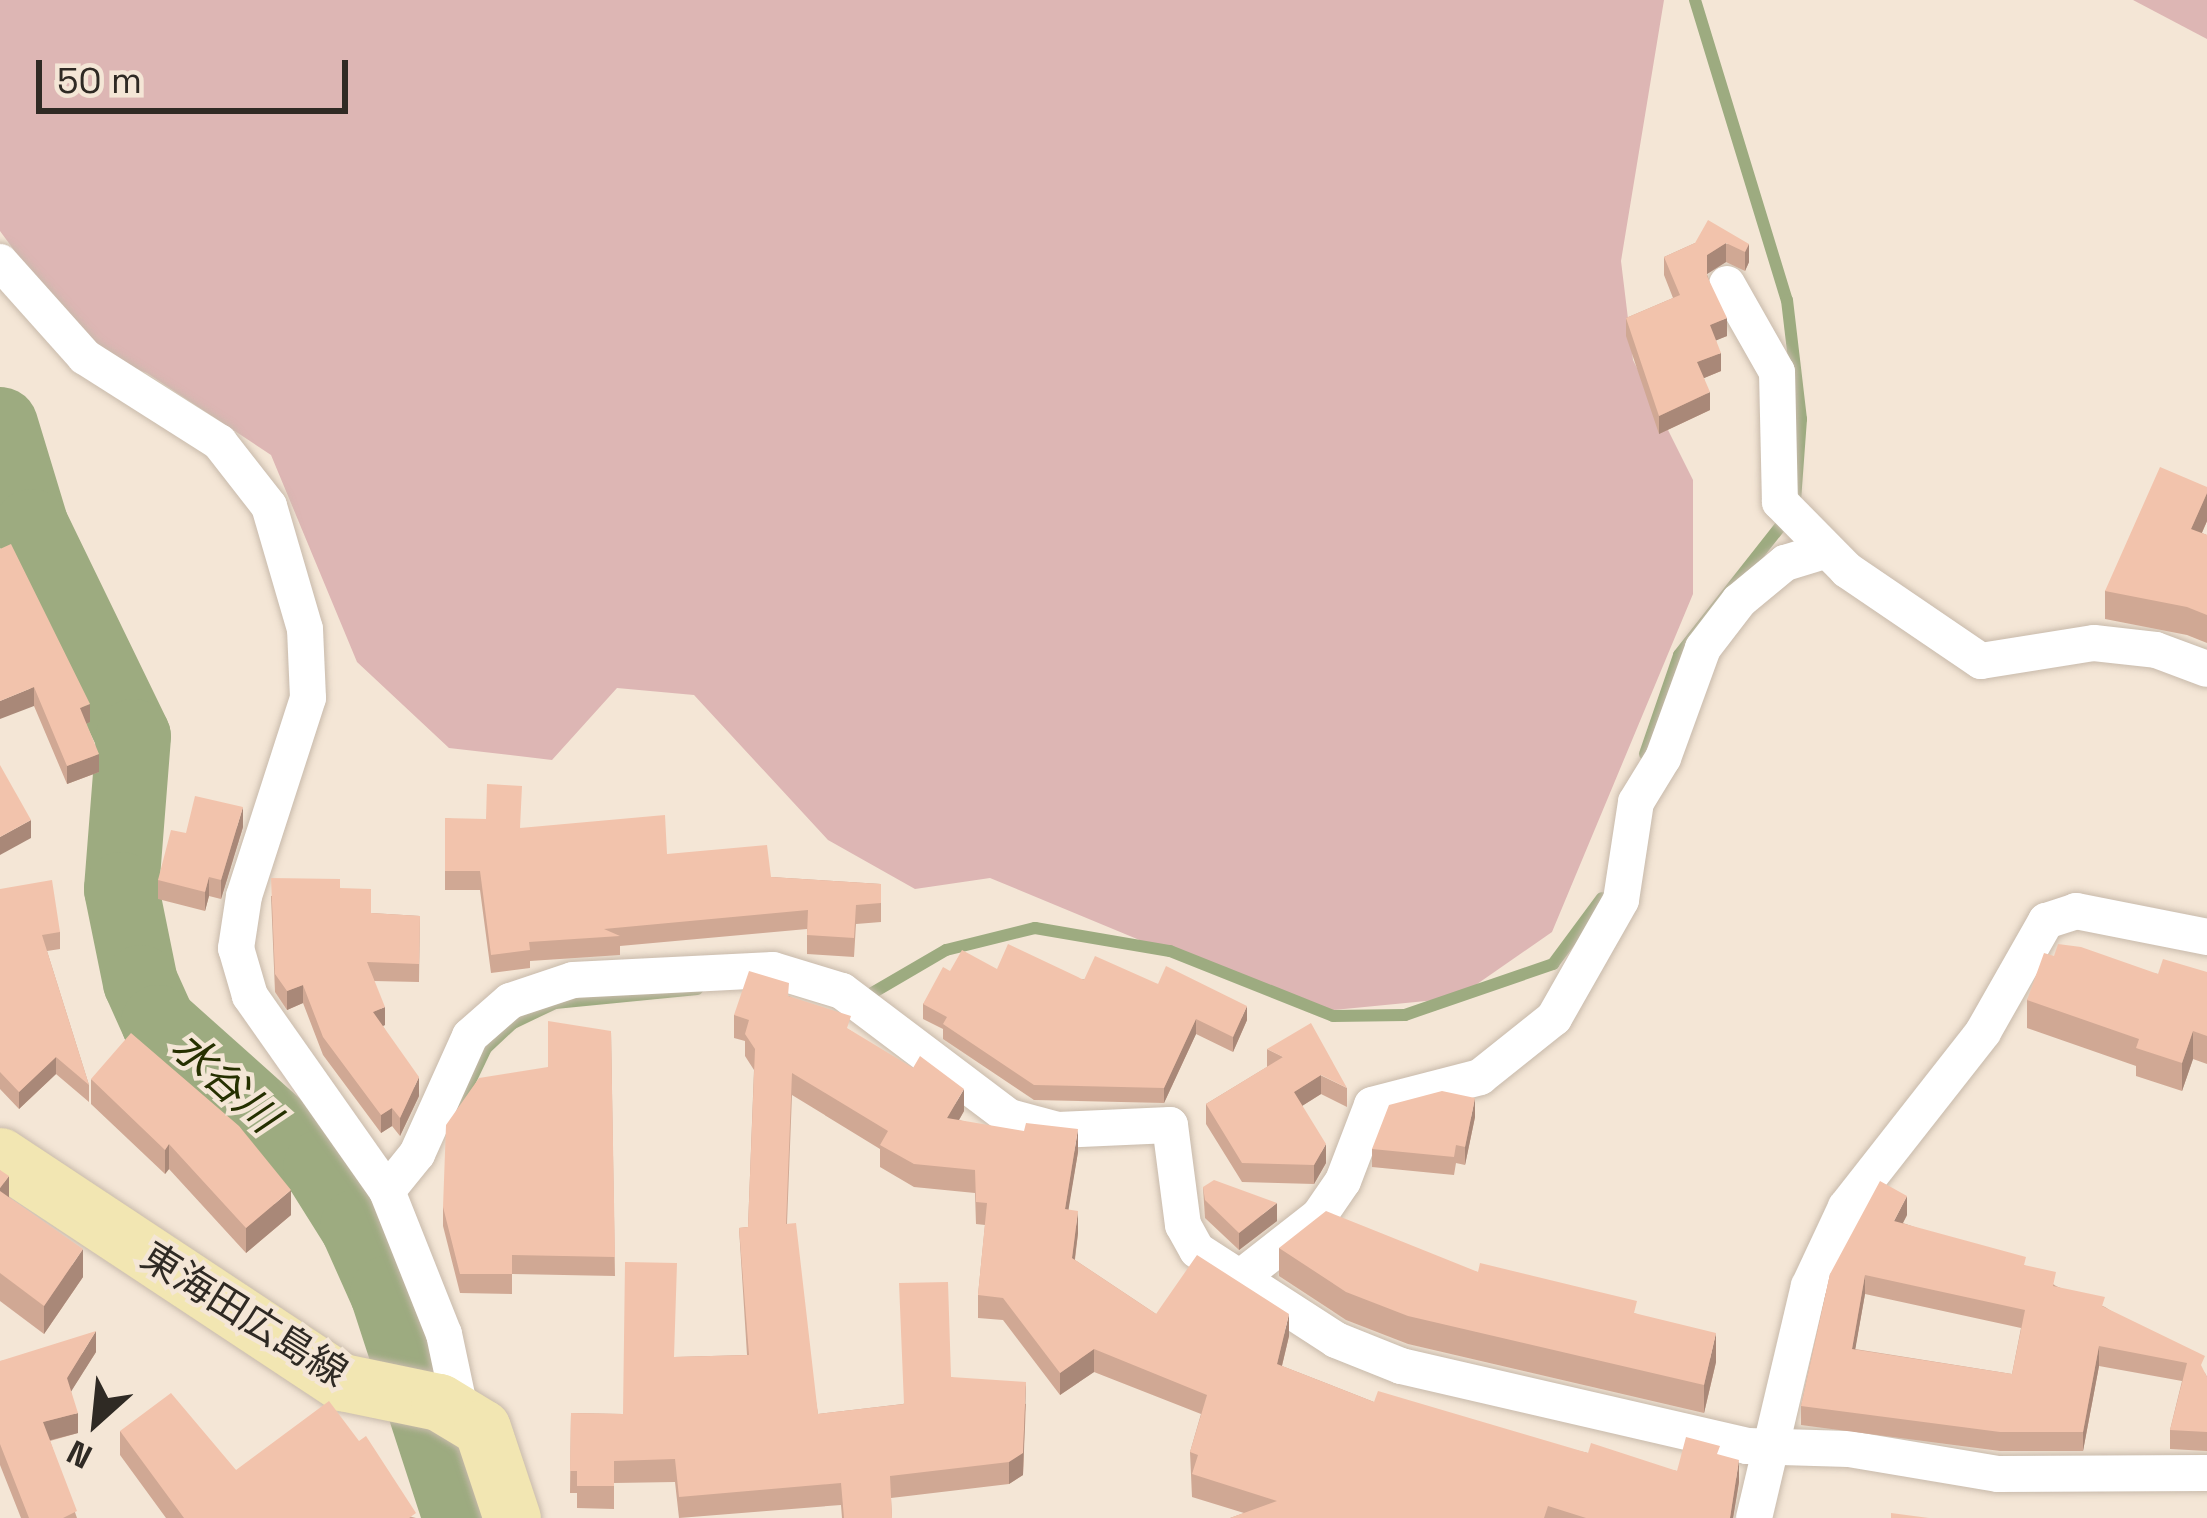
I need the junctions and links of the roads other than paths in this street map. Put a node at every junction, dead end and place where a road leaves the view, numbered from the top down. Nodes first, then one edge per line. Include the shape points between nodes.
1 (0, 262) edge
2 (1727, 284) dead end
3 (1824, 551) junction
4 (2207, 669) edge
5 (2207, 937) edge
6 (0, 1156) edge
7 (387, 1191) junction
8 (1236, 1281) junction
9 (450, 1408) junction
10 (1772, 1447) junction
11 (2207, 1473) edge
12 (512, 1518) edge
13 (1754, 1518) edge

1 - 7 street via 85,357 219,442 269,506 304,628 308,698 244,896 236,948 250,996
2 - 3 street via 1777,372 1780,502
3 - 4 street via 1981,661 2094,643 2156,650
3 - 8 street via 1785,562 1739,601 1703,648 1663,758 1636,802 1621,900 1554,1018 1480,1077 1372,1105 1343,1181 1319,1216
5 - 10 street via 2075,911 2046,921 1983,1032 1846,1207 1809,1286
6 - 9 main road, 東海田広島線 via 342,1382
7 - 8 street via 417,1154 470,1036 510,1001 573,980 773,970 842,991 1010,1117 1058,1130 1170,1125 1184,1225 1197,1250
7 - 9 street via 444,1334
8 - 10 street via 1336,1340 1401,1366
9 - 12 main road via 482,1428
10 - 11 street via 1849,1449 1998,1474
10 - 13 street

